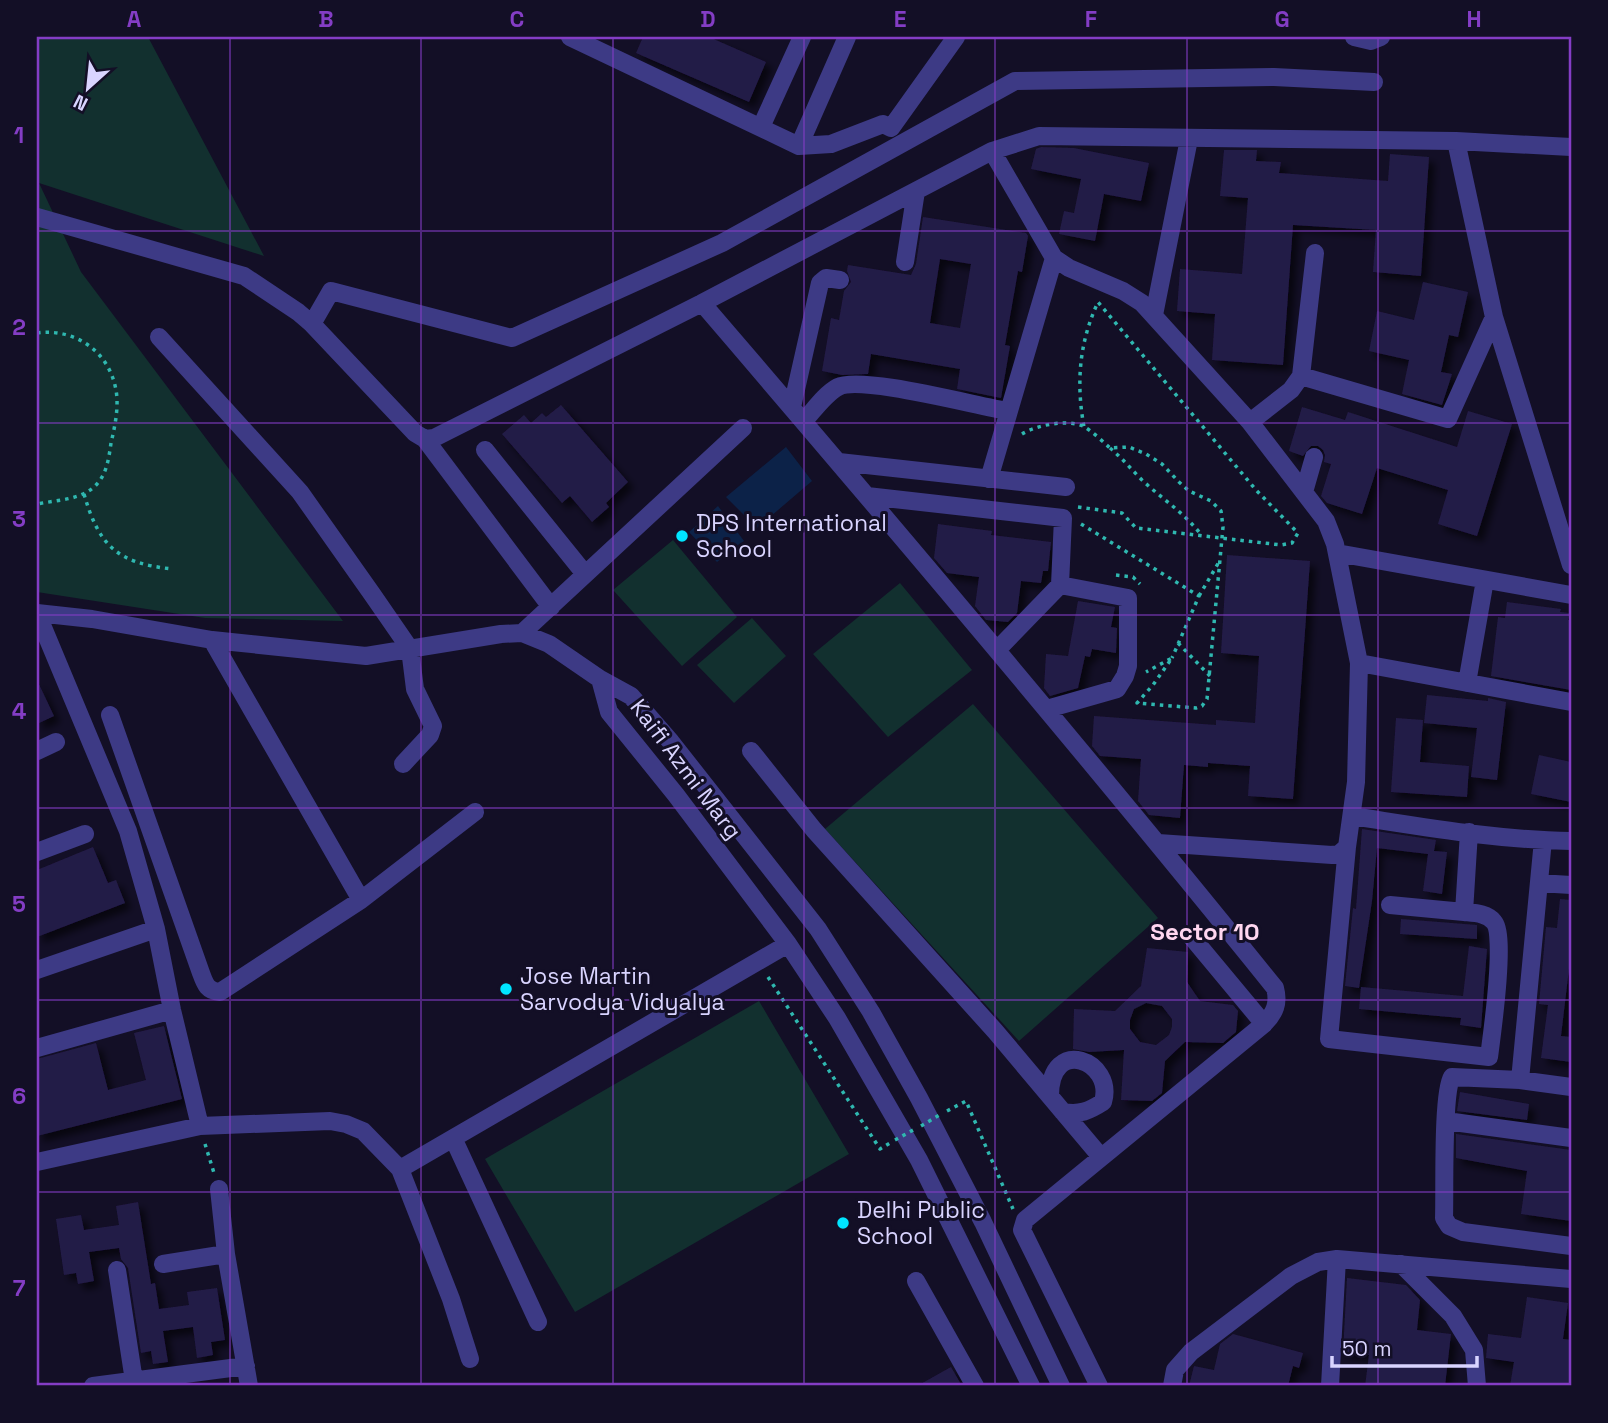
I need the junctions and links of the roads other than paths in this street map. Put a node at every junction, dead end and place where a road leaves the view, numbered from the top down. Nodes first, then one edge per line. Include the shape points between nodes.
1 (570, 37) edge
2 (802, 37) edge
3 (847, 37) edge
4 (956, 37) edge
5 (1354, 37) edge
6 (1381, 37) edge
7 (1374, 82) dead end
8 (761, 127) junction
9 (1189, 139) junction
10 (1456, 141) junction
11 (799, 146) junction
12 (1571, 147) edge
13 (992, 151) junction
14 (916, 191) junction
15 (37, 217) edge
16 (1315, 253) dead end
17 (1055, 258) junction
18 (905, 262) dead end
19 (840, 280) dead end
20 (702, 303) junction
21 (1154, 315) junction
22 (1494, 317) junction
23 (312, 324) junction
24 (159, 337) dead end
25 (1301, 376) junction
26 (792, 407) junction
27 (1008, 411) junction
28 (804, 421) junction
29 (1250, 422) junction
30 (743, 428) dead end
31 (425, 439) junction
32 (485, 450) dead end
33 (1314, 457) dead end
34 (839, 462) junction
35 (989, 479) junction
36 (1015, 482) junction
37 (1066, 488) road end
38 (1304, 492) junction
39 (867, 496) junction
40 (1015, 513) junction
41 (1337, 553) junction
42 (1571, 565) edge
43 (585, 574) junction
44 (1485, 580) junction
45 (1059, 585) junction
46 (1571, 595) edge
47 (551, 607) junction
48 (37, 613) edge
49 (522, 633) junction
50 (212, 640) junction
51 (410, 649) junction
52 (997, 650) junction
53 (1359, 663) junction
54 (600, 679) junction
55 (1467, 683) junction
56 (1571, 702) edge
57 (1047, 709) junction
58 (110, 715) dead end
59 (56, 742) dead end
60 (37, 751) edge
61 (751, 751) dead end
62 (403, 764) dead end
63 (475, 812) dead end
64 (1352, 816) junction
65 (1469, 832) junction
66 (85, 834) dead end
67 (1543, 840) junction
68 (1571, 841) edge
69 (1158, 843) junction
70 (1347, 847) junction
71 (37, 852) edge
72 (1539, 883) junction
73 (1571, 885) edge
74 (361, 900) junction
75 (1390, 905) dead end
76 (1464, 912) junction
77 (156, 929) junction
78 (1190, 935) dead end
79 (788, 944) junction
80 (37, 970) edge
81 (172, 1010) junction
82 (1264, 1024) junction
83 (37, 1048) edge
84 (1520, 1080) junction
85 (1571, 1087) edge
86 (1050, 1096) junction
87 (1063, 1112) junction
88 (1446, 1121) junction
89 (200, 1126) junction
90 (1571, 1138) edge
91 (454, 1140) junction
92 (1101, 1157) junction
93 (37, 1162) edge
94 (400, 1169) junction
95 (219, 1189) road end
96 (1571, 1246) edge
97 (226, 1254) junction
98 (1337, 1259) junction
99 (163, 1264) dead end
100 (1401, 1264) junction
101 (117, 1270) dead end
102 (1571, 1279) edge
103 (916, 1281) dead end
104 (538, 1322) dead end
105 (470, 1359) dead end
106 (246, 1366) junction
107 (134, 1381) junction
108 (93, 1386) edge
109 (250, 1386) edge
110 (975, 1386) edge
111 (1031, 1386) edge
112 (1061, 1386) edge
113 (1099, 1386) edge
114 (1172, 1386) edge
115 (1330, 1386) edge
116 (1477, 1386) edge

1 - 8 street
2 - 8 street
3 - 11 street
4 - 11 street via 891,128 883,124 831,144
5 - 6 street via 1371,41
7 - 23 street via 1274,77 1015,80 722,243 512,338 331,291
8 - 11 street
9 - 10 street
9 - 13 street via 1039,136
9 - 21 street
10 - 12 street
10 - 22 street
13 - 14 street
13 - 17 street
14 - 18 street
14 - 20 street
15 - 23 street via 234,272
16 - 25 street
17 - 21 street via 1123,291
17 - 27 street
19 - 26 street via 827,278 820,283
20 - 26 street
20 - 31 street
21 - 29 street
22 - 25 street via 1448,419
22 - 42 street
23 - 31 street
24 - 51 street via 300,492
25 - 29 street via 1292,390
26 - 28 street
27 - 28 street via 897,388 848,384 831,392
27 - 35 street
28 - 34 street
29 - 38 street
30 - 43 street
31 - 47 street
32 - 43 street
33 - 38 street
34 - 35 street
34 - 39 street
35 - 36 street
36 - 37 street
36 - 40 street
38 - 41 street via 1326,521
39 - 40 street
39 - 52 street
40 - 45 street via 1063,518
41 - 44 street
41 - 53 street
43 - 47 street
44 - 46 street
44 - 55 street
45 - 52 street
45 - 57 street via 1128,598 1128,666 1117,689
47 - 49 street
48 - 50 street
48 - 77 street via 128,831
49 - 51 street
49 - 54 street via 549,644
50 - 51 street via 366,656
50 - 74 street
51 - 62 street via 415,689 433,726
52 - 57 street
53 - 55 street
53 - 64 street
54 - 79 street, Kaifi Azmi Marg via 609,712
54 - 112 street via 631,696 647,714 818,929 919,1098
55 - 56 street
57 - 69 street
58 - 74 street via 205,985 212,991 220,992
59 - 60 street
61 - 86 street via 814,830
63 - 74 street
64 - 65 street
64 - 70 street
65 - 67 street
65 - 76 street
66 - 71 street
67 - 68 street
67 - 72 street
69 - 70 street via 1332,855
69 - 82 street via 1275,988 1276,1009
70 - 76 street via 1329,1038 1489,1057 1499,929 1486,916
72 - 73 street
72 - 84 street
75 - 76 street
77 - 80 street
77 - 81 street
78 - 82 street
79 - 91 street
79 - 111 street, Kaifi Azmi Marg via 837,1018 919,1160
81 - 83 street
81 - 89 street
82 - 92 street
84 - 85 street
84 - 88 street via 1452,1077
86 - 87 street
86 - 87 street via 1055,1069 1066,1061 1080,1060 1094,1068 1106,1091 1103,1102 1090,1111
87 - 92 street
88 - 90 street
88 - 96 street via 1444,1218 1450,1226 1463,1233
89 - 93 street
89 - 94 street via 345,1124 363,1132
91 - 94 street
91 - 104 street
92 - 113 street via 1025,1220 1022,1230
94 - 105 street
95 - 97 street
97 - 99 street
97 - 106 street
98 - 100 street
98 - 114 street via 1318,1262 1291,1276 1191,1352 1175,1370
98 - 115 street
100 - 102 street
100 - 116 street via 1453,1317 1474,1350
101 - 107 street
103 - 110 street
106 - 107 street
106 - 109 street
107 - 108 street

